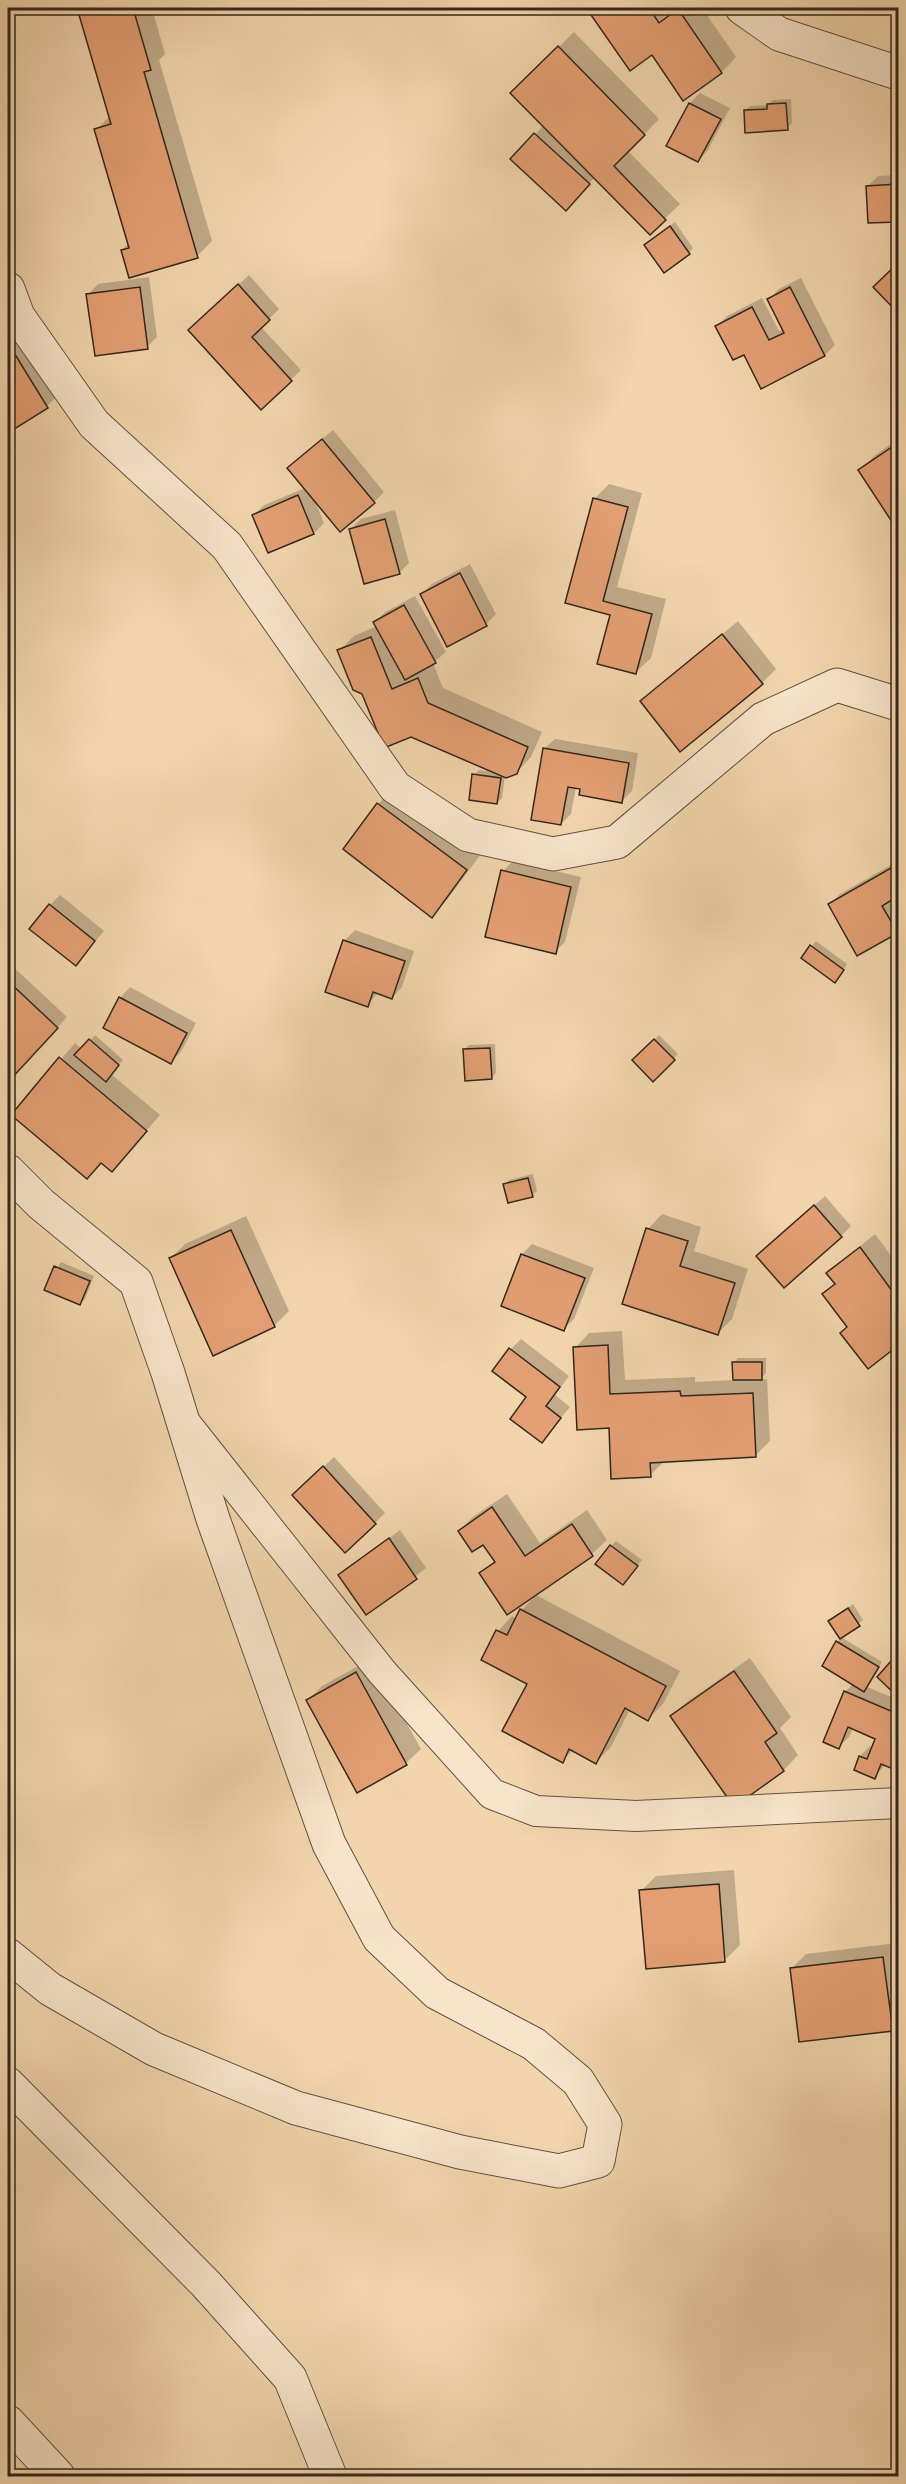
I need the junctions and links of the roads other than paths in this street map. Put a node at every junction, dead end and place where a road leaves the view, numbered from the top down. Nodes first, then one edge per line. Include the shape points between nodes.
1 (742, 8) edge
2 (898, 74) edge
3 (8, 289) edge
4 (898, 704) edge
5 (8, 1171) edge
6 (183, 1420) junction
7 (898, 1803) edge
8 (8, 1955) edge
9 (8, 2084) edge
10 (8, 2422) edge
11 (58, 2476) edge
12 (330, 2476) edge

1 - 2 street via 779,34
3 - 4 street via 18,316 94,424 226,546 395,788 468,834 553,854 617,842 763,719 837,685
5 - 6 street via 41,1204 136,1281
6 - 7 street via 382,1672 492,1794 536,1811 636,1816
6 - 8 street via 213,1519 329,1844 379,1938 437,1993 534,2044 578,2081 605,2124 598,2160 559,2171 460,2152 297,2108 154,2049 50,1989
9 - 12 street via 206,2284 290,2378
10 - 11 street

